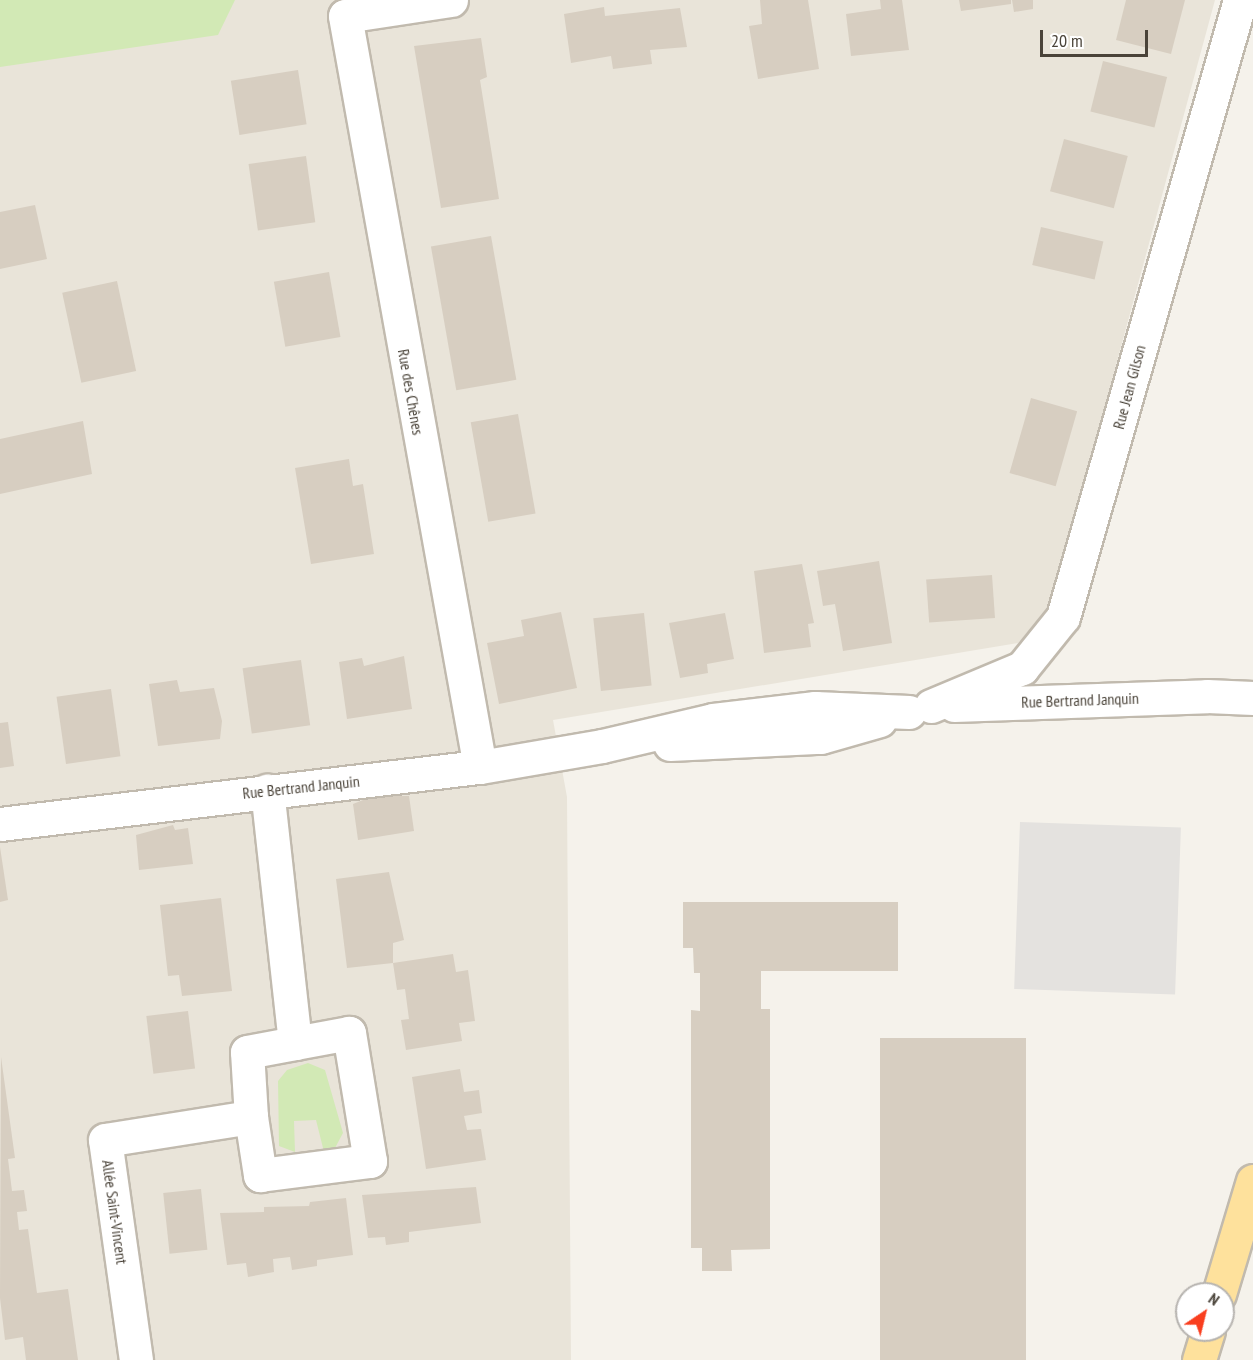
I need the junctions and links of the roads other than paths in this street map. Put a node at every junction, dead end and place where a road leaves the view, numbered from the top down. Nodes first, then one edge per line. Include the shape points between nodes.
1 (451, 0) edge
2 (1240, 0) edge
3 (1253, 698) edge
4 (920, 709) junction
5 (480, 767) junction
6 (267, 791) junction
7 (0, 824) edge
8 (295, 1043) junction
9 (251, 1117) junction
10 (1253, 1181) edge
11 (1223, 1282) edge
12 (1204, 1342) edge
13 (136, 1360) edge
14 (1199, 1360) edge

1 - 5 street, Rue des Chênes via 345,16
2 - 4 street, Rue Jean Gilson via 1063,617 1022,668
3 - 4 street, Rue Bertrand Janquin via 1207,696
4 - 5 street, Rue Bertrand Janquin via 821,737 602,746
5 - 6 street, Rue Bertrand Janquin
6 - 7 street, Rue Bertrand Janquin
6 - 8 street
8 - 9 street via 247,1052
8 - 9 street via 349,1032 370,1161 260,1175
9 - 13 street, Allée Saint-Vincent via 105,1140
10 - 11 main road
12 - 14 main road

